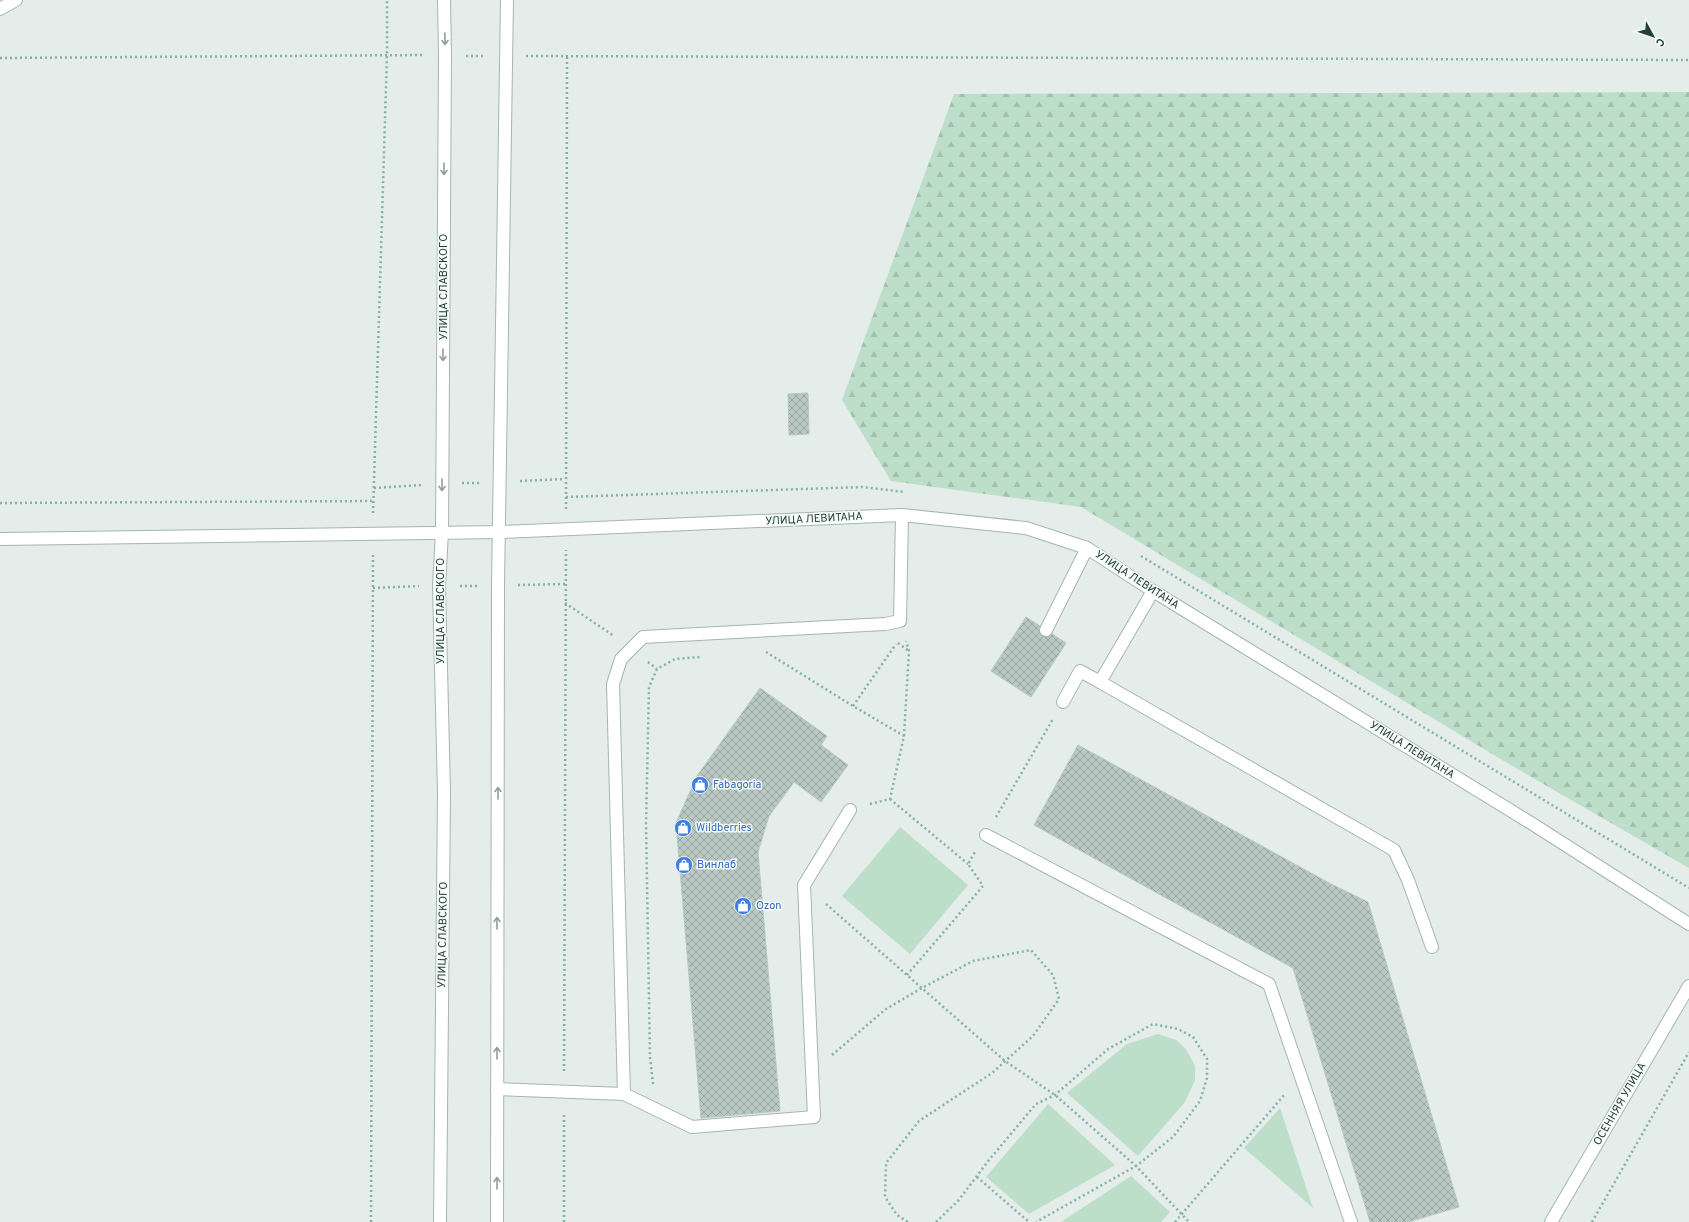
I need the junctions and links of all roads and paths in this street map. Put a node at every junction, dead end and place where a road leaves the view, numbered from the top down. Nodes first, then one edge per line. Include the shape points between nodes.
1 (16, 0) edge
2 (387, 0) edge
3 (444, 0) edge
4 (507, 0) edge
5 (0, 9) edge
6 (387, 54) junction
7 (445, 55) junction
8 (507, 56) junction
9 (567, 56) junction
10 (0, 58) edge
11 (1689, 60) edge
12 (566, 478) junction
13 (500, 482) junction
14 (442, 484) junction
15 (374, 488) junction
16 (374, 501) junction
17 (0, 503) edge
18 (902, 515) junction
19 (566, 530) junction
20 (442, 532) junction
21 (500, 532) junction
22 (373, 533) junction
23 (0, 539) edge
24 (1087, 548) junction
25 (565, 584) junction
26 (439, 586) junction
27 (498, 586) junction
28 (373, 588) junction
29 (1152, 591) junction
30 (565, 603) junction
31 (900, 621) junction
32 (1046, 630) dead end
33 (889, 641) dead end
34 (897, 642) junction
35 (632, 649) junction
36 (772, 650) dead end
37 (909, 650) junction
38 (705, 656) dead end
39 (657, 669) junction
40 (1100, 682) junction
41 (1064, 702) dead end
42 (853, 706) junction
43 (904, 736) junction
44 (890, 799) junction
45 (850, 810) joint
46 (986, 835) dead end
47 (968, 864) dead end
48 (804, 885) junction
49 (1689, 924) edge
50 (1432, 947) dead end
51 (1689, 986) edge
52 (922, 988) junction
53 (1689, 1052) edge
54 (1005, 1061) junction
55 (812, 1072) junction
56 (497, 1088) junction
57 (564, 1092) junction
58 (624, 1094) junction
59 (1055, 1095) junction
60 (1288, 1101) dead end
61 (656, 1110) junction
62 (1136, 1166) junction
63 (977, 1177) junction
64 (1181, 1215) junction
65 (372, 1222) edge
66 (440, 1222) edge
67 (497, 1222) edge
68 (564, 1222) edge
69 (908, 1222) edge
70 (936, 1222) edge
71 (1029, 1222) edge
72 (1036, 1222) edge
73 (1175, 1222) edge
74 (1189, 1222) edge
75 (1351, 1222) edge
76 (1551, 1222) edge
77 (1592, 1222) edge

1 - 5 street
2 - 6 path
3 -> 7 street, УЛИЦА СЛАВСКОГО
4 - 8 street
6 - 7 path
6 - 10 path
6 - 15 path
7 - 8 path
7 -> 14 street, УЛИЦА СЛАВСКОГО
8 - 9 path
8 - 13 street
9 - 11 path
9 - 12 path
12 - 13 path
12 - 19 path
13 - 14 path
13 - 21 street
14 - 15 path
14 -> 20 street, УЛИЦА СЛАВСКОГО
15 - 16 path
16 - 17 path
16 - 22 path
18 - 19 street, УЛИЦА ЛЕВИТАНА
18 - 24 street, УЛИЦА ЛЕВИТАНА via 1026,528
18 - 31 street
19 - 21 street, УЛИЦА ЛЕВИТАНА
19 - 25 path
20 - 21 street, УЛИЦА ЛЕВИТАНА
20 - 22 street, УЛИЦА ЛЕВИТАНА
20 - 26 street, УЛИЦА СЛАВСКОГО
21 - 27 street
22 - 23 street, УЛИЦА ЛЕВИТАНА
22 - 28 path
24 - 29 street, УЛИЦА ЛЕВИТАНА
24 - 32 street
25 - 27 path
25 - 30 path
26 - 27 path
26 - 28 path
26 - 66 street, УЛИЦА СЛАВСКОГО via 444,791
56 -> 27 street
28 - 65 path
29 - 40 street
29 - 49 street, УЛИЦА ЛЕВИТАНА via 1524,819
30 - 35 path
30 - 57 path
31 - 35 street via 885,624 643,637
31 - 37 path
33 - 34 path
34 - 37 path
34 - 42 path
35 - 39 path
35 - 58 street via 621,659 613,684
36 - 42 path via 764,650
37 - 43 path
38 - 39 path via 675,659
39 - 61 path via 649,687 646,824 650,1057
40 - 41 street via 1080,671
40 - 50 street via 1394,850
42 - 43 path
43 - 44 path
44 - 45 path
44 - 47 path
45 - 48 street
46 - 75 street via 1269,984
48 - 52 path
48 - 55 street
51 - 76 street, ОСЕННЯЯ УЛИЦА
52 - 54 path
52 - 54 path via 973,961 1031,950 1053,975 1059,999 1033,1036
52 - 55 path via 886,1009
53 - 77 path
54 - 59 path
54 - 69 path via 992,1073 919,1121 886,1163 885,1197 897,1215
55 - 61 street via 814,1117 692,1127
56 - 57 street
67 -> 56 street
57 - 58 street
57 - 68 path
58 - 61 street
59 - 62 path
59 - 62 path via 1108,1050 1152,1024 1178,1029 1193,1037 1206,1059 1206,1078 1200,1101 1172,1137
59 - 63 path via 1036,1104
60 - 64 path via 1285,1094
62 - 64 path
62 - 72 path
63 - 70 path via 958,1201
63 - 71 path
64 - 73 path
64 - 74 path

